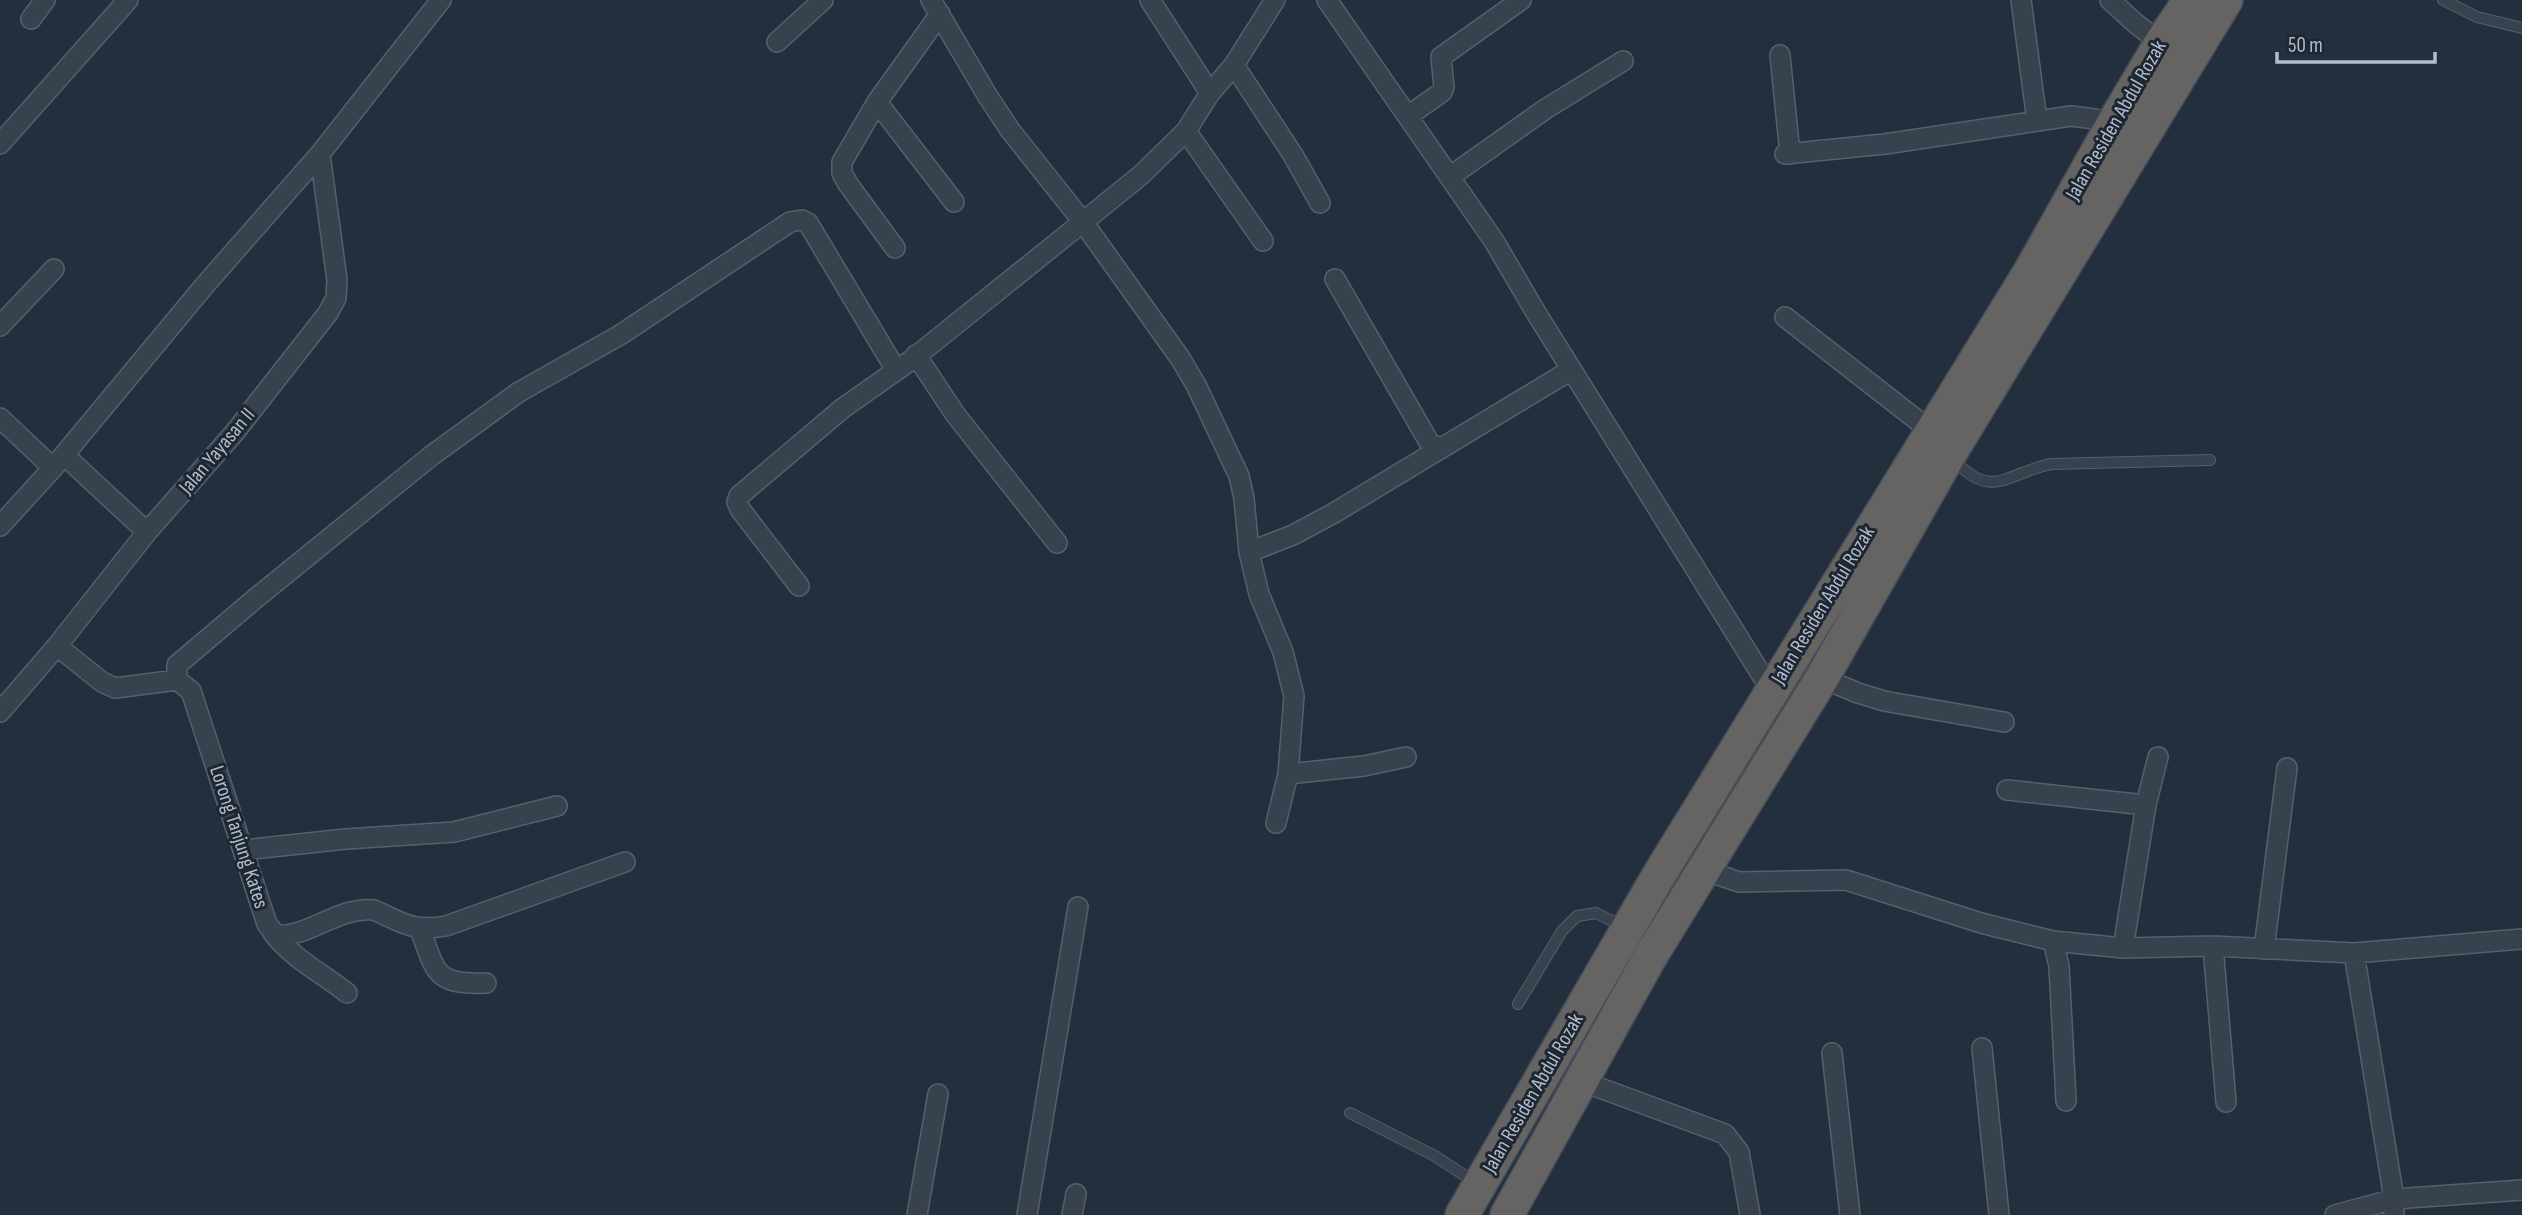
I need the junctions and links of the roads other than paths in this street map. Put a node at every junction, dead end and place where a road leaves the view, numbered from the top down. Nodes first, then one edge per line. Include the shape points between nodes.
1 (46, 0) edge
2 (128, 0) edge
3 (441, 0) edge
4 (823, 0) edge
5 (1150, 0) edge
6 (1275, 0) edge
7 (1327, 0) edge
8 (1521, 0) edge
9 (2021, 0) edge
10 (2110, 0) edge
11 (2190, 0) edge
12 (2226, 0) edge
13 (2444, 0) edge
14 (936, 7) edge
15 (31, 19) dead end
16 (2522, 28) edge
17 (777, 42) dead end
18 (2161, 43) junction
19 (1780, 55) dead end
20 (1623, 61) dead end
21 (1234, 65) junction
22 (1210, 93) junction
23 (877, 102) junction
24 (1408, 116) junction
25 (2037, 121) junction
26 (2113, 124) junction
27 (1186, 131) junction
28 (0, 144) edge
29 (320, 154) junction
30 (1451, 176) junction
31 (954, 202) dead end
32 (1320, 204) dead end
33 (1083, 222) junction
34 (1263, 241) dead end
35 (895, 248) dead end
36 (54, 269) dead end
37 (1335, 279) dead end
38 (1785, 317) dead end
39 (0, 326) edge
40 (906, 363) junction
41 (1571, 370) junction
42 (0, 418) edge
43 (1939, 443) junction
44 (1441, 447) junction
45 (2210, 460) dead end
46 (58, 462) junction
47 (0, 526) edge
48 (147, 532) junction
49 (1057, 543) dead end
50 (1249, 552) junction
51 (799, 586) dead end
52 (57, 646) junction
53 (1822, 678) junction
54 (177, 680) junction
55 (1771, 690) junction
56 (0, 712) edge
57 (2004, 722) dead end
58 (2158, 757) dead end
59 (1406, 758) dead end
60 (2287, 768) dead end
61 (1288, 774) junction
62 (2007, 790) dead end
63 (2146, 805) junction
64 (557, 806) dead end
65 (1276, 823) dead end
66 (244, 850) junction
67 (625, 862) dead end
68 (1704, 870) junction
69 (1078, 907) dead end
70 (420, 929) junction
71 (1627, 929) junction
72 (273, 933) junction
73 (2522, 939) edge
74 (2053, 941) junction
75 (2213, 946) junction
76 (2123, 948) junction
77 (2264, 949) junction
78 (2354, 953) junction
79 (486, 983) dead end
80 (346, 993) dead end
81 (1518, 1004) dead end
82 (1982, 1048) dead end
83 (1832, 1053) dead end
84 (1581, 1082) junction
85 (939, 1094) dead end
86 (2066, 1101) dead end
87 (2226, 1102) dead end
88 (1350, 1113) dead end
89 (1480, 1185) junction
90 (2522, 1190) edge
91 (1076, 1194) dead end
92 (2394, 1207) edge
93 (917, 1215) edge
94 (1027, 1215) edge
95 (1072, 1215) edge
96 (1462, 1215) edge
97 (1507, 1215) edge
98 (1750, 1215) edge
99 (1850, 1215) edge
100 (1999, 1215) edge
101 (2335, 1215) edge

1 - 15 street
2 - 28 street
3 - 29 street
4 - 17 street
5 - 22 street
6 - 21 street
7 - 24 street
8 - 24 street via 1441,57 1442,92
9 - 25 street
10 - 18 street
11 - 18 highway, Jalan Residen Abdul Rozak
12 - 43 highway, Jalan Residen Abdul Rozak
13 - 16 lane via 2477,17
14 - 23 street
14 - 33 street via 1010,130
18 - 26 highway, Jalan Residen Abdul Rozak
19 - 25 street via 1788,154
20 - 30 street
21 - 22 street
21 - 32 street
22 - 27 street
23 - 31 street
23 - 35 street via 841,168
24 - 30 street
25 - 26 street via 2071,116
26 - 43 highway, Jalan Residen Abdul Rozak
27 - 33 street
27 - 34 street
29 - 46 street
29 - 48 street, Jalan Yayasan II via 336,298 235,432
30 - 41 street
33 - 40 street
33 - 50 street via 1196,384 1239,476
36 - 39 street
37 - 44 street via 1429,442
38 - 43 street
40 - 49 street via 955,414
40 - 51 street via 843,408 737,499
40 - 54 street via 807,223 790,222 620,335 519,393 431,456 177,664
41 - 44 street
41 - 55 street
42 - 46 street
43 - 45 lane via 1968,476 1984,483 2051,464
43 - 53 highway, Jalan Residen Abdul Rozak
43 - 55 highway, Jalan Residen Abdul Rozak
44 - 50 street via 1334,513
46 - 47 street
46 - 48 street
48 - 52 street, Jalan Yayasan II
50 - 61 street via 1294,696
52 - 54 street via 115,688
52 - 56 street, Jalan Yayasan II
53 - 57 street via 1884,701
53 - 68 highway, Jalan Residen Abdul Rozak
54 - 66 street, Lorong Tanjung Kates via 194,696
55 - 71 highway, Jalan Residen Abdul Rozak
58 - 63 street
59 - 61 street
60 - 77 street
61 - 65 street
62 - 63 street
63 - 76 street
64 - 66 street via 454,832
66 - 72 street, Lorong Tanjung Kates
67 - 70 street, Lorong Tanjung Kates via 446,926
68 - 74 street via 1740,882 1857,882 1981,923
68 - 84 highway, Jalan Residen Abdul Rozak
69 - 94 street
70 - 72 street, Lorong Tanjung Kates via 368,909 288,934
70 - 79 street via 440,975 464,984
71 - 81 lane via 1596,913 1577,916 1562,931
71 - 89 highway, Jalan Residen Abdul Rozak
72 - 80 street via 286,950
73 - 78 street
74 - 76 street
74 - 86 street via 2059,966
75 - 76 street
75 - 77 street
75 - 87 street
77 - 78 street
78 - 92 street
82 - 100 street
83 - 99 street
84 - 97 highway, Jalan Residen Abdul Rozak
84 - 98 street via 1725,1135 1739,1152
85 - 93 street
88 - 89 lane via 1435,1156
89 - 96 highway, Jalan Residen Abdul Rozak
90 - 92 street
91 - 95 street
92 - 101 street

